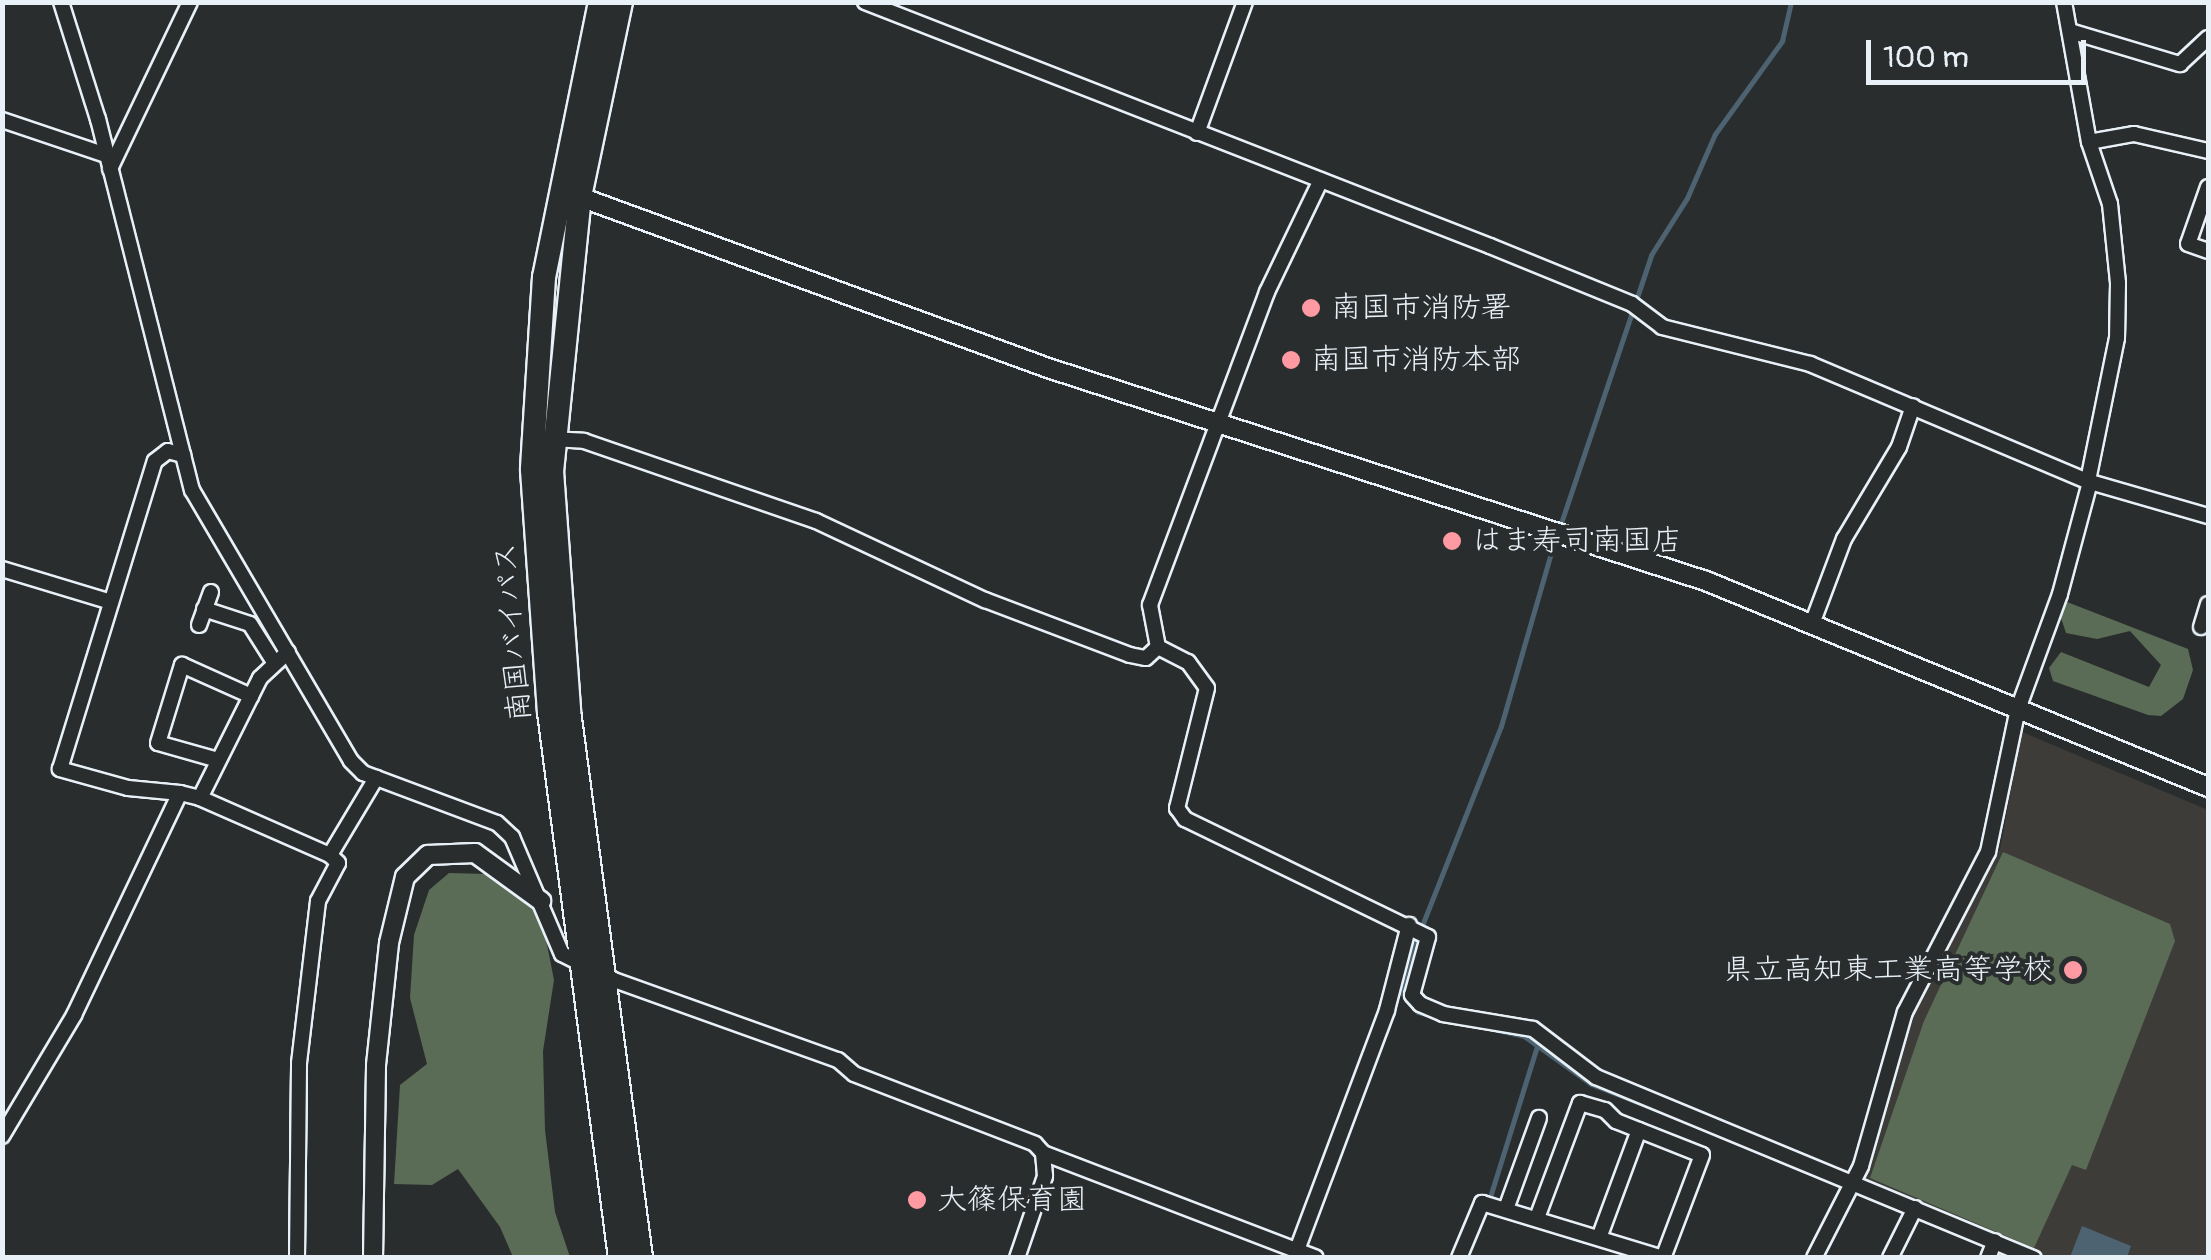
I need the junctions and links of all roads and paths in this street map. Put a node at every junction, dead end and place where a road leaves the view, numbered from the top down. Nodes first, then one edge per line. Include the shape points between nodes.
1 (61, 2) edge
2 (190, 2) edge
3 (600, 2) edge
4 (621, 2) edge
5 (866, 2) edge
6 (1244, 2) edge
7 (2064, 2) edge
8 (2073, 32) junction
9 (2208, 38) edge
10 (2, 120) edge
11 (1197, 133) junction
12 (2089, 142) junction
13 (2208, 151) edge
14 (108, 162) junction
15 (1321, 180) junction
16 (2208, 187) edge
17 (570, 193) junction
18 (2208, 251) edge
19 (1914, 406) junction
20 (1219, 421) junction
21 (543, 438) junction
22 (183, 455) junction
23 (2089, 481) junction
24 (2208, 516) edge
25 (2, 569) edge
26 (210, 592) dead end
27 (111, 602) junction
28 (2208, 604) edge
29 (204, 609) junction
30 (198, 624) dead end
31 (1812, 624) junction
32 (2200, 628) dead end
33 (1158, 647) junction
34 (288, 652) junction
35 (274, 662) junction
36 (251, 696) junction
37 (2018, 709) junction
38 (218, 760) junction
39 (376, 778) junction
40 (2208, 787) edge
41 (180, 793) junction
42 (200, 798) junction
43 (330, 855) junction
44 (541, 901) junction
45 (1409, 925) junction
46 (591, 969) junction
47 (1539, 1118) dead end
48 (1639, 1130) junction
49 (2, 1136) edge
50 (1044, 1154) junction
51 (1855, 1182) junction
52 (1915, 1208) junction
53 (1506, 1209) junction
54 (1537, 1218) junction
55 (1599, 1238) junction
56 (1995, 1241) junction
57 (1289, 1252) edge
58 (296, 1258) edge
59 (372, 1258) edge
60 (620, 1258) edge
61 (641, 1258) edge
62 (1017, 1258) edge
63 (1316, 1258) edge
64 (1459, 1258) edge
65 (1663, 1258) edge
66 (1814, 1258) edge
67 (1890, 1258) edge
68 (1988, 1258) edge
69 (2034, 1258) edge

1 - 14 street
2 - 14 street
3 - 17 highway, 南国バイパス
4 - 17 highway, 南国バイパス
5 - 11 street
6 - 11 street
7 - 8 street
8 - 9 street via 2180,64
8 - 12 street
10 - 14 street
11 - 15 street
12 - 13 street via 2134,134
12 - 23 street via 2110,204 2118,283 2116,338
14 - 22 street
15 - 19 street via 1635,307 1662,327 1810,364
15 - 20 street via 1267,292
16 - 18 street via 2188,244
17 - 20 street via 1048,368
17 - 21 highway, 南国バイパス via 544,278
19 - 23 street
19 - 31 street via 1899,447 1844,539
20 - 31 street via 1559,530
20 - 33 street via 1150,605
21 - 33 street via 584,441 816,521 985,600 1130,655 1146,658
21 - 46 highway, 南国バイパス
22 - 27 street via 168,451 155,461
22 - 34 street via 192,490
23 - 24 street
23 - 37 street
25 - 27 street
26 - 29 street
27 - 41 street via 60,769 128,788
28 - 32 street
29 - 30 street
29 - 35 street via 250,624
31 - 37 street
33 - 45 street via 1188,662 1207,688 1176,790 1185,819
34 - 35 street
34 - 39 street via 351,761
35 - 36 street
36 - 38 street
36 - 38 street via 182,665 158,743
37 - 40 street
37 - 51 street via 1988,852 1905,1012
38 - 42 street
39 - 43 street
39 - 44 street via 497,823 527,861
41 - 42 street
41 - 49 street via 74,1014
42 - 43 street
43 - 58 street via 338,863 318,901 299,1063
44 - 46 street via 557,948
44 - 59 street via 475,853 428,855 405,878 389,943 376,1065
45 - 51 street via 1428,937 1412,994 1420,1004 1532,1030 1596,1077
45 - 57 street via 1387,1010
46 - 50 street via 838,1060 854,1074 1035,1144
46 - 60 highway, 南国バイパス
46 - 61 highway, 南国バイパス
47 - 53 street
48 - 54 street via 1580,1103
48 - 55 street
48 - 65 street via 1702,1155
50 - 57 street
50 - 62 street via 1045,1176
51 - 52 street
51 - 66 street
52 - 56 street
52 - 67 street
53 - 54 street
53 - 64 street via 1476,1206
54 - 55 street
55 - 65 street
56 - 68 street
56 - 69 street
57 - 63 street

